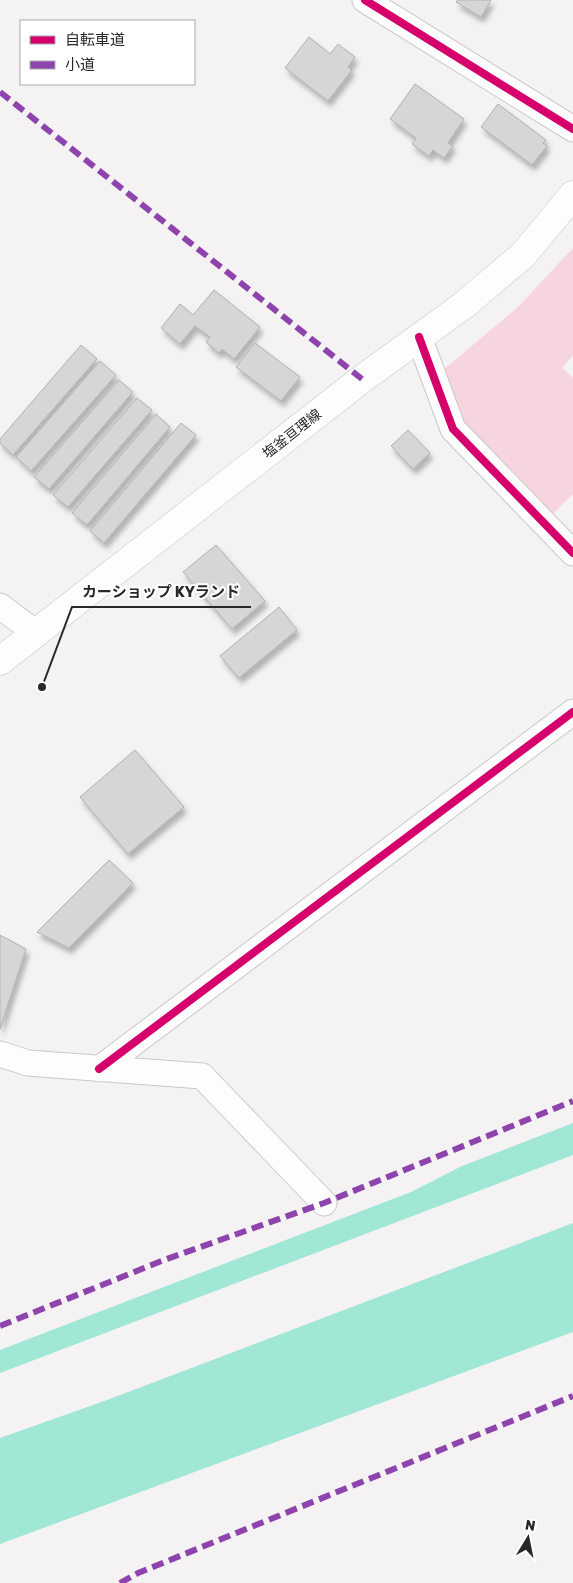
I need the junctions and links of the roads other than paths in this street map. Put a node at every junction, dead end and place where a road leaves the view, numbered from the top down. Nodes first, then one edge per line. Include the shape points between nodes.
1 (365, 0) edge
2 (573, 129) edge
3 (573, 195) edge
4 (419, 337) junction
5 (573, 553) edge
6 (0, 606) edge
7 (36, 633) junction
8 (0, 661) edge
9 (573, 712) edge
10 (0, 1054) edge
11 (99, 1069) junction
12 (324, 1203) dead end

1 - 2 street
3 - 4 main road, 塩釜亘理線 via 524,254
4 - 5 street via 453,429
4 - 7 main road, 塩釜亘理線
6 - 7 street
7 - 8 main road, 塩釜亘理線
9 - 11 street
10 - 11 street via 28,1063
11 - 12 street via 202,1076

